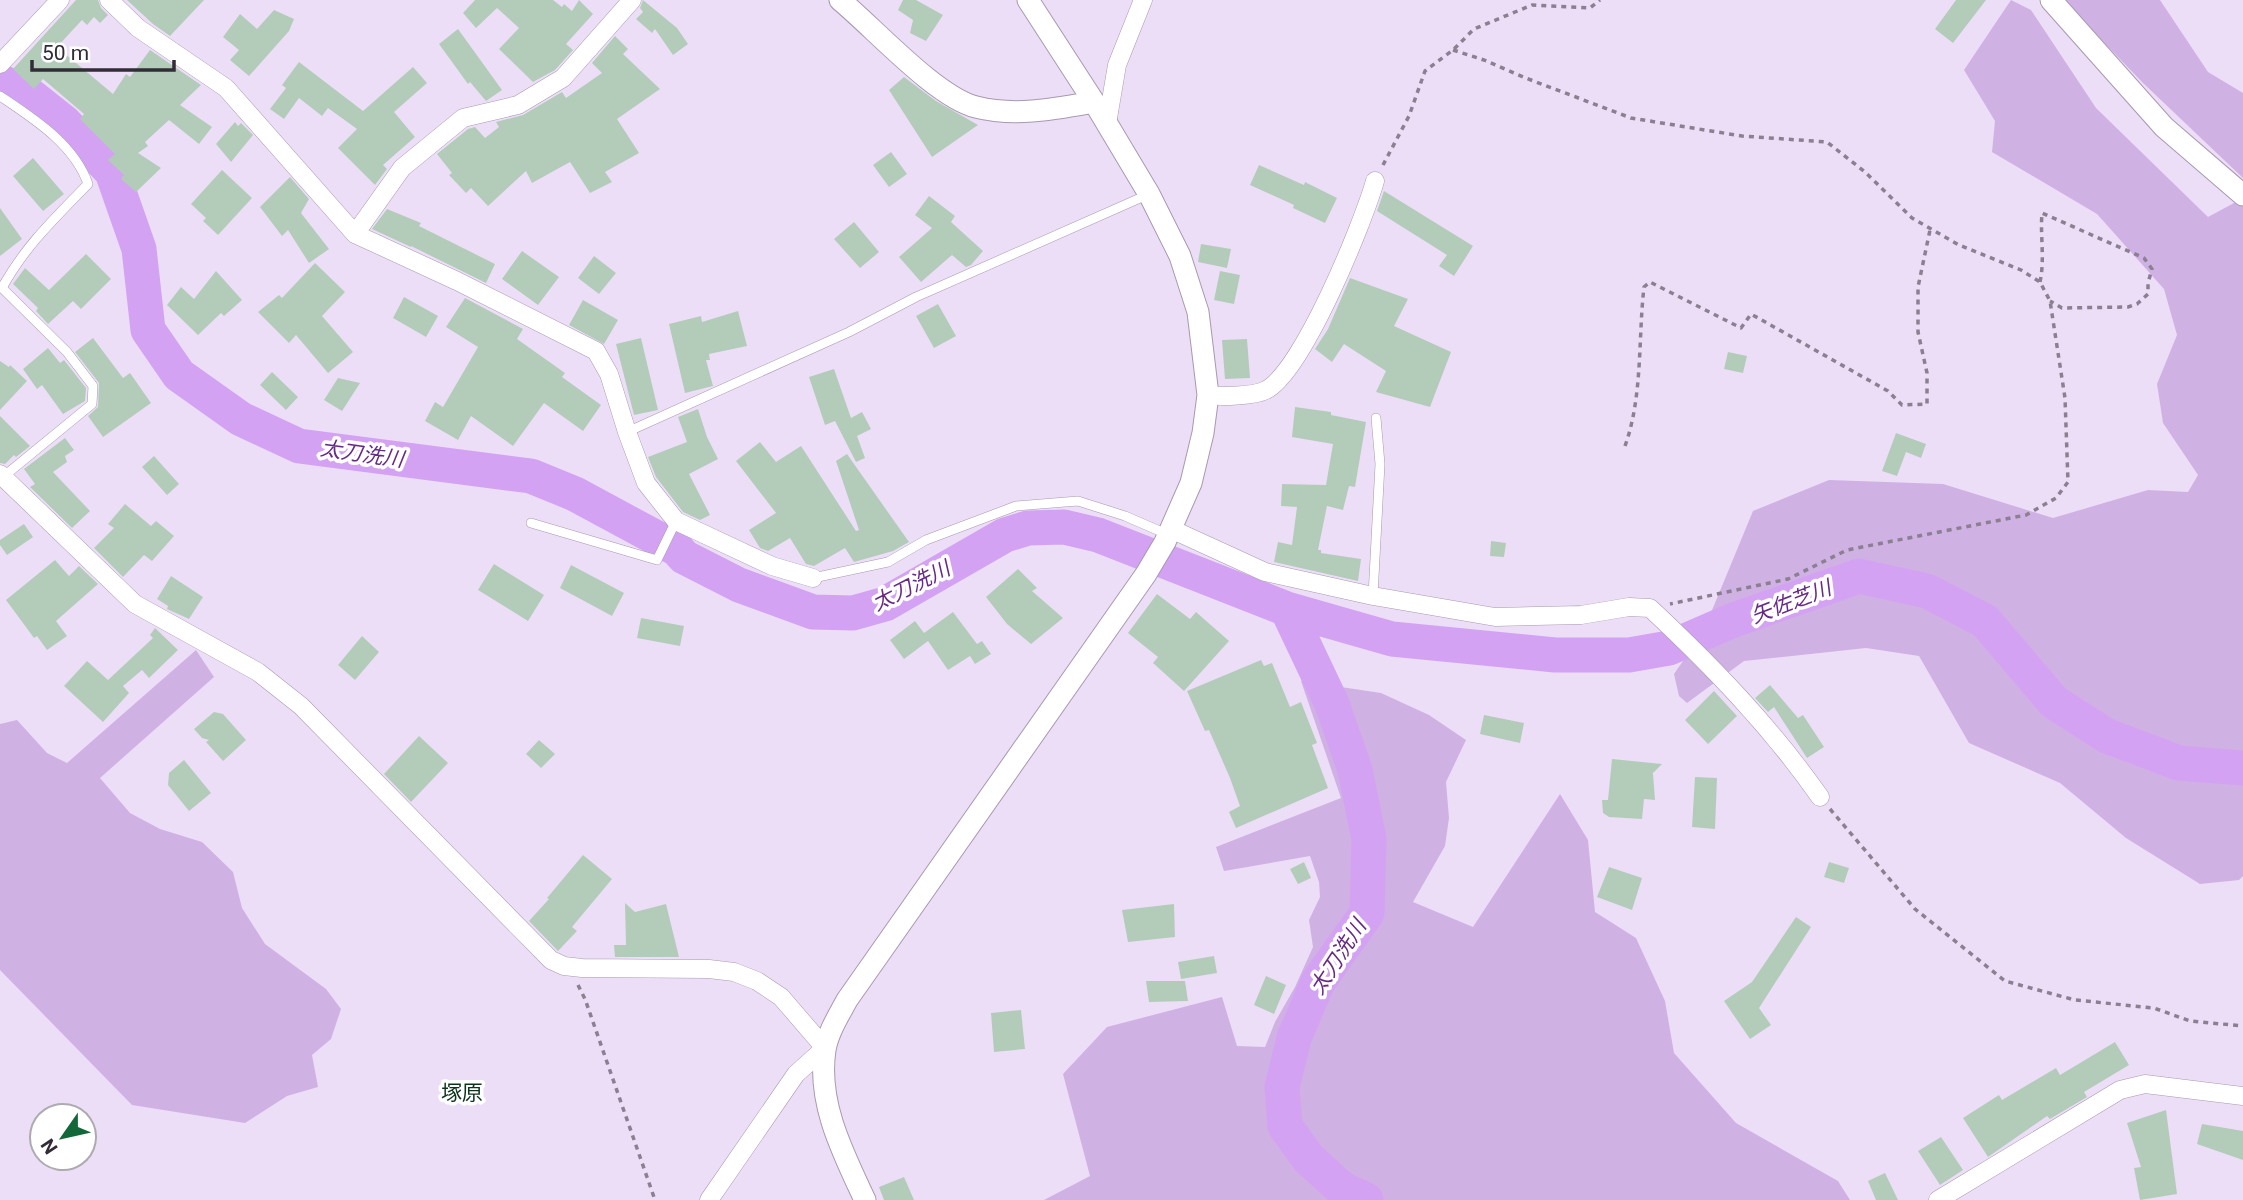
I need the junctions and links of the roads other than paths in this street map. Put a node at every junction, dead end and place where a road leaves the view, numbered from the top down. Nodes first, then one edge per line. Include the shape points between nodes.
1 (60, 0) edge
2 (109, 0) edge
3 (632, 0) edge
4 (840, 0) edge
5 (1028, 0) edge
6 (1143, 0) edge
7 (2051, 0) edge
8 (3, 60) edge
9 (0, 96) edge
10 (1094, 102) junction
11 (1107, 124) junction
12 (1375, 181) road end
13 (1149, 194) junction
14 (2243, 195) edge
15 (355, 234) junction
16 (1208, 395) junction
17 (1376, 418) dead end
18 (627, 432) junction
19 (1, 475) edge
20 (676, 521) junction
21 (530, 523) dead end
22 (1169, 535) junction
23 (814, 578) joint
24 (1373, 596) junction
25 (1820, 797) road end
26 (825, 1048) junction
27 (2243, 1096) edge
28 (709, 1200) edge
29 (865, 1200) edge
30 (1938, 1200) edge

1 - 8 street
2 - 15 street via 138,28 226,88
3 - 15 street via 563,78 518,105 463,118 402,168
4 - 10 street via 932,81 976,107 1043,111
5 - 10 street
6 - 11 street via 1116,65
7 - 14 street via 2164,127
9 - 19 lane via 38,121 84,171 88,184 38,234 2,288 67,352 93,386 92,404
10 - 11 street
11 - 13 street
12 - 16 street via 1322,310 1282,376 1266,391
13 - 16 street via 1180,256 1198,312
13 - 18 lane
15 - 18 street via 596,351 609,374
16 - 22 street via 1191,482
17 - 24 lane via 1380,464
18 - 20 street via 646,483
19 - 26 street via 135,604 258,672 301,706 551,960 564,966 734,972 781,998
20 - 21 lane via 657,560
20 - 23 street via 772,566
22 - 23 lane via 1078,501 1016,506 926,540 888,562
22 - 24 street via 1265,572
22 - 26 street via 847,1000
24 - 25 street via 1495,617 1650,608 1788,752
26 - 28 street via 796,1074
26 - 29 street via 827,1111
27 - 30 street via 2145,1084 2120,1090

